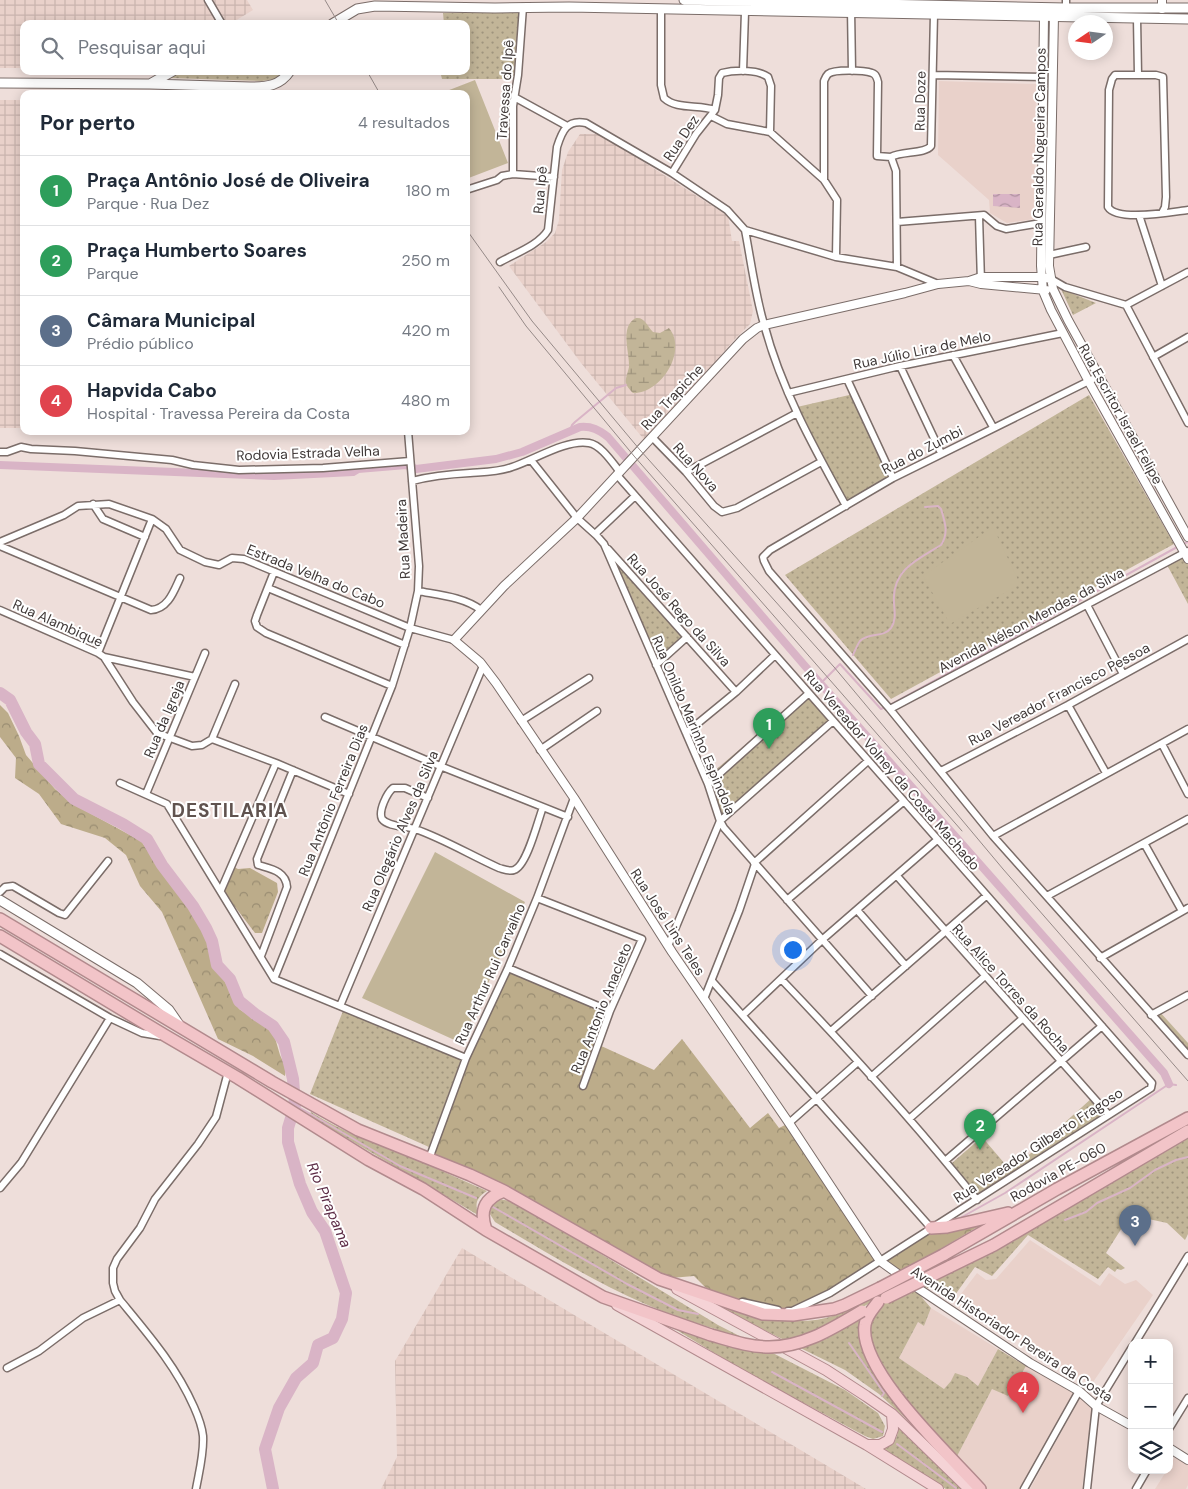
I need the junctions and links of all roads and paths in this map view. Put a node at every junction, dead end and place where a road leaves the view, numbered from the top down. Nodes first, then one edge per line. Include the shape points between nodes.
1 (208, 0) edge
2 (684, 0) edge
3 (739, 1) edge
4 (850, 1) edge
5 (958, 3) edge
6 (467, 4) edge
7 (636, 4) edge
8 (1066, 4) edge
9 (1152, 4) edge
10 (1162, 4) edge
11 (357, 5) edge
12 (658, 6) edge
13 (523, 7) junction
14 (1188, 8) edge
15 (745, 12) junction
16 (851, 14) junction
17 (934, 14) junction
18 (1049, 16) junction
19 (1137, 18) junction
20 (1188, 19) edge
21 (220, 20) edge
22 (337, 20) edge
23 (743, 71) junction
24 (852, 71) junction
25 (165, 75) edge
26 (288, 75) edge
27 (932, 75) junction
28 (1138, 75) junction
29 (1044, 77) junction
30 (0, 83) edge
31 (150, 84) junction
32 (516, 98) junction
33 (715, 110) junction
34 (711, 116) junction
35 (568, 126) junction
36 (770, 132) junction
37 (1042, 153) junction
38 (1051, 153) junction
39 (891, 157) junction
40 (672, 173) junction
41 (513, 174) junction
42 (554, 177) junction
43 (824, 180) junction
44 (470, 189) edge
45 (1188, 210) edge
46 (1162, 213) junction
47 (1140, 215) junction
48 (979, 216) junction
49 (897, 222) junction
50 (1041, 223) junction
51 (745, 230) junction
52 (1086, 247) dead end
53 (1049, 255) junction
54 (836, 257) junction
55 (500, 262) dead end
56 (896, 267) junction
57 (1188, 272) edge
58 (1042, 277) junction
59 (1051, 279) junction
60 (981, 280) junction
61 (938, 284) junction
62 (1162, 286) junction
63 (1065, 287) junction
64 (1053, 290) junction
65 (1043, 291) junction
66 (1126, 305) junction
67 (764, 324) junction
68 (1063, 333) junction
69 (1188, 338) edge
70 (953, 355) junction
71 (1153, 357) junction
72 (900, 366) junction
73 (1099, 376) junction
74 (847, 379) junction
75 (1089, 382) junction
76 (788, 393) junction
77 (797, 413) junction
78 (1186, 414) edge
79 (1188, 423) edge
80 (993, 427) junction
81 (408, 435) edge
82 (652, 437) junction
83 (0, 452) edge
84 (941, 453) junction
85 (531, 460) junction
86 (410, 462) junction
87 (821, 462) junction
88 (620, 471) junction
89 (686, 472) junction
90 (893, 478) junction
91 (412, 480) junction
92 (635, 496) junction
93 (93, 504) junction
94 (846, 506) junction
95 (577, 518) junction
96 (152, 519) junction
97 (595, 534) junction
98 (1188, 536) edge
99 (145, 537) junction
100 (1178, 541) junction
101 (0, 542) edge
102 (604, 544) junction
103 (0, 546) edge
104 (1187, 554) edge
105 (274, 572) junction
106 (180, 578) dead end
107 (268, 588) junction
108 (418, 591) junction
109 (121, 598) junction
110 (1086, 605) junction
111 (0, 610) edge
112 (481, 610) junction
113 (410, 628) junction
114 (687, 637) junction
115 (1188, 639) edge
116 (454, 640) junction
117 (405, 645) junction
118 (205, 653) dead end
119 (101, 655) junction
120 (775, 655) junction
121 (656, 665) junction
122 (483, 666) junction
123 (1123, 674) junction
124 (195, 678) junction
125 (588, 678) dead end
126 (235, 684) dead end
127 (392, 686) junction
128 (736, 692) junction
129 (808, 694) junction
130 (1068, 705) junction
131 (888, 707) junction
132 (597, 711) dead end
133 (325, 716) dead end
134 (521, 721) junction
135 (833, 721) junction
136 (1188, 729) edge
137 (686, 733) junction
138 (372, 736) junction
139 (170, 738) junction
140 (212, 739) junction
141 (1162, 744) junction
142 (540, 750) junction
143 (868, 761) junction
144 (276, 763) junction
145 (440, 766) junction
146 (293, 770) junction
147 (941, 771) junction
148 (1106, 773) junction
149 (120, 783) dead end
150 (708, 784) junction
151 (146, 794) junction
152 (348, 794) junction
153 (1188, 794) edge
154 (428, 798) junction
155 (574, 798) junction
156 (903, 802) junction
157 (543, 807) junction
158 (568, 817) junction
159 (1188, 819) edge
160 (720, 821) junction
161 (415, 829) junction
162 (993, 836) junction
163 (937, 840) junction
164 (1144, 842) junction
165 (108, 861) dead end
166 (754, 863) junction
167 (897, 876) junction
168 (221, 890) junction
169 (0, 892) edge
170 (986, 896) junction
171 (1047, 896) junction
172 (537, 898) junction
173 (0, 900) edge
174 (787, 900) junction
175 (857, 910) junction
176 (1185, 910) edge
177 (0, 919) edge
178 (945, 932) junction
179 (0, 936) edge
180 (823, 940) junction
181 (668, 946) junction
182 (0, 954) edge
183 (261, 956) junction
184 (1100, 958) junction
185 (906, 966) junction
186 (508, 968) junction
187 (985, 976) junction
188 (274, 979) junction
189 (781, 979) junction
190 (712, 981) junction
191 (1188, 995) edge
192 (872, 996) junction
193 (704, 999) junction
194 (340, 1006) junction
195 (610, 1011) junction
196 (742, 1015) junction
197 (1151, 1015) junction
198 (110, 1018) junction
199 (1022, 1019) junction
200 (1102, 1026) junction
201 (182, 1028) junction
202 (831, 1032) junction
203 (166, 1036) junction
204 (1188, 1055) edge
205 (466, 1058) junction
206 (1060, 1061) junction
207 (858, 1062) junction
208 (233, 1075) junction
209 (871, 1077) junction
210 (1150, 1080) joint
211 (583, 1086) dead end
212 (817, 1100) junction
213 (1108, 1114) junction
214 (1188, 1118) edge
215 (909, 1119) junction
216 (789, 1123) junction
217 (1188, 1131) edge
218 (428, 1159) junction
219 (945, 1161) junction
220 (0, 1188) edge
221 (504, 1191) junction
222 (977, 1200) junction
223 (1022, 1210) junction
224 (931, 1228) junction
225 (486, 1230) junction
226 (1188, 1256) edge
227 (880, 1261) junction
228 (659, 1279) junction
229 (881, 1296) junction
230 (603, 1298) junction
231 (716, 1298) junction
232 (120, 1300) junction
233 (1137, 1339) edge
234 (1128, 1354) edge
235 (7, 1368) dead end
236 (1079, 1391) junction
237 (1188, 1398) edge
238 (1096, 1406) junction
239 (892, 1414) junction
240 (1173, 1422) edge
241 (1128, 1424) edge
242 (867, 1445) junction
243 (1173, 1451) edge
244 (1188, 1460) edge
245 (1144, 1474) edge
246 (196, 1489) edge
247 (938, 1489) edge
248 (969, 1489) edge
249 (980, 1489) edge
250 (1024, 1489) edge
251 (1087, 1489) edge
252 (1136, 1489) edge

1 - 21 street
2 - 3 main road
3 - 4 main road
4 - 5 main road
4 - 16 street
5 - 8 main road
6 - 11 main road
6 - 13 main road
7 - 12 main road
7 - 13 main road
8 - 9 main road
9 - 10 main road
10 - 14 main road
11 - 22 main road
12 - 15 main road
12 - 33 street via 664,98 684,106
13 - 32 street, Travessa do Ipê
15 - 16 main road
15 - 23 street
16 - 17 main road
16 - 24 street
17 - 18 main road
17 - 27 street, Rua Doze
18 - 19 main road
18 - 29 street, Rua Geraldo Nogueira Campos
18 - 38 street, Rua Geraldo Nogueira Campos
19 - 20 main road
19 - 28 street
23 - 33 street via 720,75
23 - 36 street via 768,77 771,86
24 - 39 street via 872,73 877,78 877,156
24 - 43 street via 830,72 824,81
25 - 31 main road
26 - 31 main road via 278,84 264,87
27 - 29 street
27 - 39 street, Rua Doze via 931,146 926,150
28 - 46 street via 1163,77 1166,197
28 - 47 street via 1115,75 1110,84 1108,207 1115,214
29 - 37 street, Rua Geraldo Nogueira Campos
30 - 31 main road
32 - 35 street
32 - 41 street, Travessa do Ipê via 513,106
33 - 34 street, Rua Dez
34 - 36 street via 727,124
34 - 40 street, Rua Dez
35 - 40 street via 572,122 586,123
35 - 42 street, Rua Ipê via 557,147
36 - 43 street
37 - 38 street
37 - 50 street, Rua Geraldo Nogueira Campos
38 - 53 street, Rua Geraldo Nogueira Campos
39 - 49 street via 897,178
40 - 51 street via 727,210
41 - 42 street
41 - 44 street
42 - 55 street, Rua Ipê via 548,230 544,236
43 - 54 street via 837,200
45 - 46 street
46 - 47 street
47 - 62 street
48 - 49 street
48 - 50 street via 984,215 1006,229
48 - 60 street
49 - 56 street
50 - 58 street, Rua Geraldo Nogueira Campos
51 - 54 street
51 - 67 street
52 - 53 street
53 - 59 street, Rua Geraldo Nogueira Campos
54 - 56 street
56 - 61 street
57 - 62 street
58 - 59 street, Rua Trapiche
58 - 60 street, Rua Trapiche
58 - 65 street, Rua Escritor Israel Felipe
59 - 63 street
59 - 64 street, Rua Escritor Israel Felipe
60 - 61 street, Rua Trapiche
60 - 65 street, Rua Trapiche
61 - 67 street, Rua Trapiche
62 - 66 street
63 - 64 street
63 - 66 street
64 - 65 street, Rua Trapiche
64 - 73 street, Rua Escritor Israel Felipe
65 - 68 street, Rua Escritor Israel Felipe
66 - 71 street
67 - 76 street
67 - 82 street, Rua Trapiche via 743,339
68 - 70 street, Rua Júlio Lira de Melo
68 - 75 street, Rua Escritor Israel Felipe
69 - 71 street
70 - 72 street, Rua Júlio Lira de Melo
70 - 80 street
71 - 78 street
72 - 74 street, Rua Júlio Lira de Melo
72 - 84 street
73 - 75 street, Rua do Zumbi
73 - 98 street, Rua Escritor Israel Felipe
74 - 76 street, Rua Júlio Lira de Melo
74 - 90 street
75 - 80 street, Rua do Zumbi
75 - 100 street, Rua Escritor Israel Felipe
76 - 77 street
77 - 87 street
77 - 89 street
78 - 79 street
80 - 84 street, Rua do Zumbi
81 - 86 street, Rua Madeira
82 - 88 street, Rua Trapiche
82 - 89 street, Rua Nova
83 - 86 street, Rodovia Estrada Velha via 21,447 75,451 239,470
84 - 90 street, Rua do Zumbi
85 - 88 street, Rua Vereador Volney da Costa Machado via 579,443 591,443
85 - 91 street via 490,472 444,474
85 - 95 street, Rua Onildo Marinho Espindola
86 - 91 street, Rua Madeira
87 - 89 street, Rua Nova via 737,508 722,512
87 - 94 street
88 - 92 street, Rua Vereador Volney da Costa Machado
88 - 95 street, Rua Trapiche
90 - 94 street, Rua do Zumbi
91 - 108 street, Rua Madeira via 419,559
92 - 97 street
92 - 120 street, Rua Vereador Volney da Costa Machado
93 - 96 street, Estrada Velha do Cabo via 118,506
93 - 99 street via 104,518
93 - 101 street, Estrada Velha do Cabo via 78,506
94 - 131 street, Rua do Zumbi via 770,550 764,561 769,571
95 - 97 street, Rua Onildo Marinho Espindola
95 - 112 street, Rua Trapiche
96 - 99 street
96 - 105 street, Estrada Velha do Cabo via 166,529 180,550 198,559 219,565 238,557
97 - 102 street, Rua Onildo Marinho Espindola
98 - 100 street
99 - 109 street
100 - 104 street, Rua Escritor Israel Felipe
102 - 114 street, Rua José Rego da Silva
102 - 121 street, Rua Onildo Marinho Espindola
103 - 109 street
104 - 110 street, Avenida Nélson Mendes da Silva
105 - 107 street
105 - 113 street, Estrada Velha do Cabo
106 - 109 street via 170,599 155,609
107 - 117 street
107 - 127 street via 255,621 256,627
108 - 112 street via 460,600
108 - 113 street, Rua Madeira
109 - 119 street
110 - 123 street
110 - 131 street, Avenida Nélson Mendes da Silva
111 - 119 street, Rua Alambique
112 - 116 street, Rua Trapiche
113 - 116 street, Rua José Lins Teles
113 - 117 street, Rua Antônio Ferreira Dias
114 - 121 street
114 - 128 street, Rua José Rego da Silva
115 - 123 street, Rua Vereador Francisco Pessoa
116 - 122 street, Rua José Lins Teles
117 - 127 street, Rua Antônio Ferreira Dias
118 - 124 street, Rua da Igreja
119 - 124 street
119 - 139 street, Rua Alambique via 153,730
120 - 128 street
120 - 129 street, Rua Vereador Volney da Costa Machado
121 - 137 street, Rua Onildo Marinho Espindola
122 - 134 street, Rua José Lins Teles
122 - 145 street, Rua Olegário Alves da Silva
123 - 130 street, Rua Vereador Francisco Pessoa
124 - 139 street, Rua da Igreja
125 - 134 street
126 - 140 street
127 - 138 street, Rua Antônio Ferreira Dias
128 - 137 street
129 - 135 street, Rua Vereador Volney da Costa Machado
129 - 150 street
130 - 147 street, Rua Vereador Francisco Pessoa
130 - 148 street
131 - 147 street
132 - 142 street
133 - 138 street
134 - 142 street, Rua José Lins Teles
135 - 143 street, Rua Vereador Volney da Costa Machado
135 - 160 street
136 - 141 street
137 - 150 street, Rua Onildo Marinho Espindola
138 - 145 street
138 - 152 street, Rua Antônio Ferreira Dias
139 - 140 street, Rua Alambique via 198,746
139 - 151 street, Rua da Igreja
140 - 144 street
141 - 148 street
141 - 153 street
142 - 155 street, Rua José Lins Teles
143 - 156 street, Rua Vereador Volney da Costa Machado
143 - 166 street
144 - 146 street
144 - 168 street
145 - 154 street, Rua Olegário Alves da Silva
145 - 157 street
146 - 152 street
146 - 183 street via 257,859 258,865 280,872 287,887
147 - 162 street
148 - 162 street
149 - 151 street
150 - 160 street, Rua Onildo Marinho Espindola
151 - 168 street via 168,804
152 - 188 street, Rua Antônio Ferreira Dias
154 - 161 street, Rua Olegário Alves da Silva
154 - 161 street via 405,788 389,791 381,814 385,821
155 - 158 street, Rua Arthur Rui Carvalho
155 - 181 street, Rua José Lins Teles
156 - 163 street, Rua Vereador Volney da Costa Machado
156 - 174 street
157 - 158 street
157 - 161 street via 520,867 510,871
158 - 172 street, Rua Arthur Rui Carvalho
159 - 164 street
160 - 166 street, Rua Onildo Marinho Espindola
160 - 181 street
161 - 194 street, Rua Olegário Alves da Silva
162 - 171 street
163 - 167 street
163 - 170 street, Rua Vereador Volney da Costa Machado
164 - 171 street
164 - 176 street
165 - 169 street via 65,915 13,886
166 - 174 street, Rua Onildo Marinho Espindola
166 - 190 street
167 - 175 street
167 - 178 street, Rua Alice Torres da Rocha
168 - 183 street
170 - 178 street
170 - 200 street, Rua Vereador Volney da Costa Machado
171 - 184 street
172 - 186 street, Rua Arthur Rui Carvalho
172 - 195 street, Rua Antonio Anacleto via 642,939
173 - 201 main road via 136,983 168,1010
174 - 180 street, Rua Onildo Marinho Espindola
175 - 180 street
175 - 185 street
176 - 184 street
177 - 201 highway
178 - 185 street
178 - 187 street, Rua Alice Torres da Rocha
179 - 203 highway
180 - 189 street
180 - 192 street, Rua Onildo Marinho Espindola
181 - 193 street, Rua José Lins Teles
182 - 198 street
183 - 188 street
184 - 197 street
185 - 192 street
186 - 195 street
186 - 205 street, Rua Arthur Rui Carvalho
187 - 199 street, Rua Alice Torres da Rocha
187 - 209 street
188 - 194 street
189 - 196 street
189 - 202 street
190 - 193 street
190 - 196 street
191 - 197 street
192 - 202 street
193 - 216 street, Rua José Lins Teles
194 - 205 street
195 - 211 street, Rua Antonio Anacleto
196 - 212 street
197 - 204 street
198 - 203 street via 142,1033
198 - 220 street via 20,1163
199 - 206 street, Rua Alice Torres da Rocha
199 - 215 street
200 - 206 street
200 - 210 street, Rua Vereador Volney da Costa Machado
201 - 218 highway via 358,1130
202 - 207 street
203 - 208 highway
205 - 218 street, Rua Arthur Rui Carvalho
206 - 213 street, Rua Alice Torres da Rocha
206 - 219 street
207 - 209 street
207 - 212 street
208 - 225 highway
208 - 232 street via 216,1117 155,1199 140,1228 117,1260 113,1268 113,1283
209 - 215 street
210 - 213 street, Rua Vereador Gilberto Fragoso via 1151,1088
212 - 216 street
212 - 224 street
213 - 222 street, Rua Vereador Gilberto Fragoso
214 - 223 highway, Rodovia PE-060
215 - 219 street
216 - 227 street, Rua José Lins Teles
217 - 229 highway, bridge via 994,1245
218 - 221 highway
219 - 222 street
221 - 225 highway via 492,1196 485,1205
221 - 228 highway
222 - 224 street, Rua Vereador Gilberto Fragoso
223 - 224 highway
223 - 229 highway, Rodovia PE-060, bridge via 943,1255
224 - 227 street, Rua Vereador Gilberto Fragoso
225 - 230 highway
226 - 233 street
227 - 231 street, Rua Vereador Gilberto Fragoso via 830,1293 792,1311
227 - 236 street, Avenida Historiador Pereira da Costa via 1030,1362
228 - 231 highway
228 - 239 main road via 826,1370
229 - 230 highway, bridge via 819,1335 793,1344 767,1347 711,1335
229 - 231 highway via 799,1315 763,1314
229 - 249 highway via 865,1329 878,1370 903,1404
230 - 242 main road
232 - 235 street via 83,1318 39,1351
232 - 246 street via 170,1362 200,1421 203,1445
234 - 238 street
236 - 238 street, Avenida Historiador Pereira da Costa
236 - 250 street
237 - 240 street
238 - 241 street, Avenida Historiador Pereira da Costa
238 - 251 street
239 - 242 main road via 893,1429 889,1440 880,1445
239 - 248 main road
242 - 247 main road
243 - 244 street
245 - 252 street

